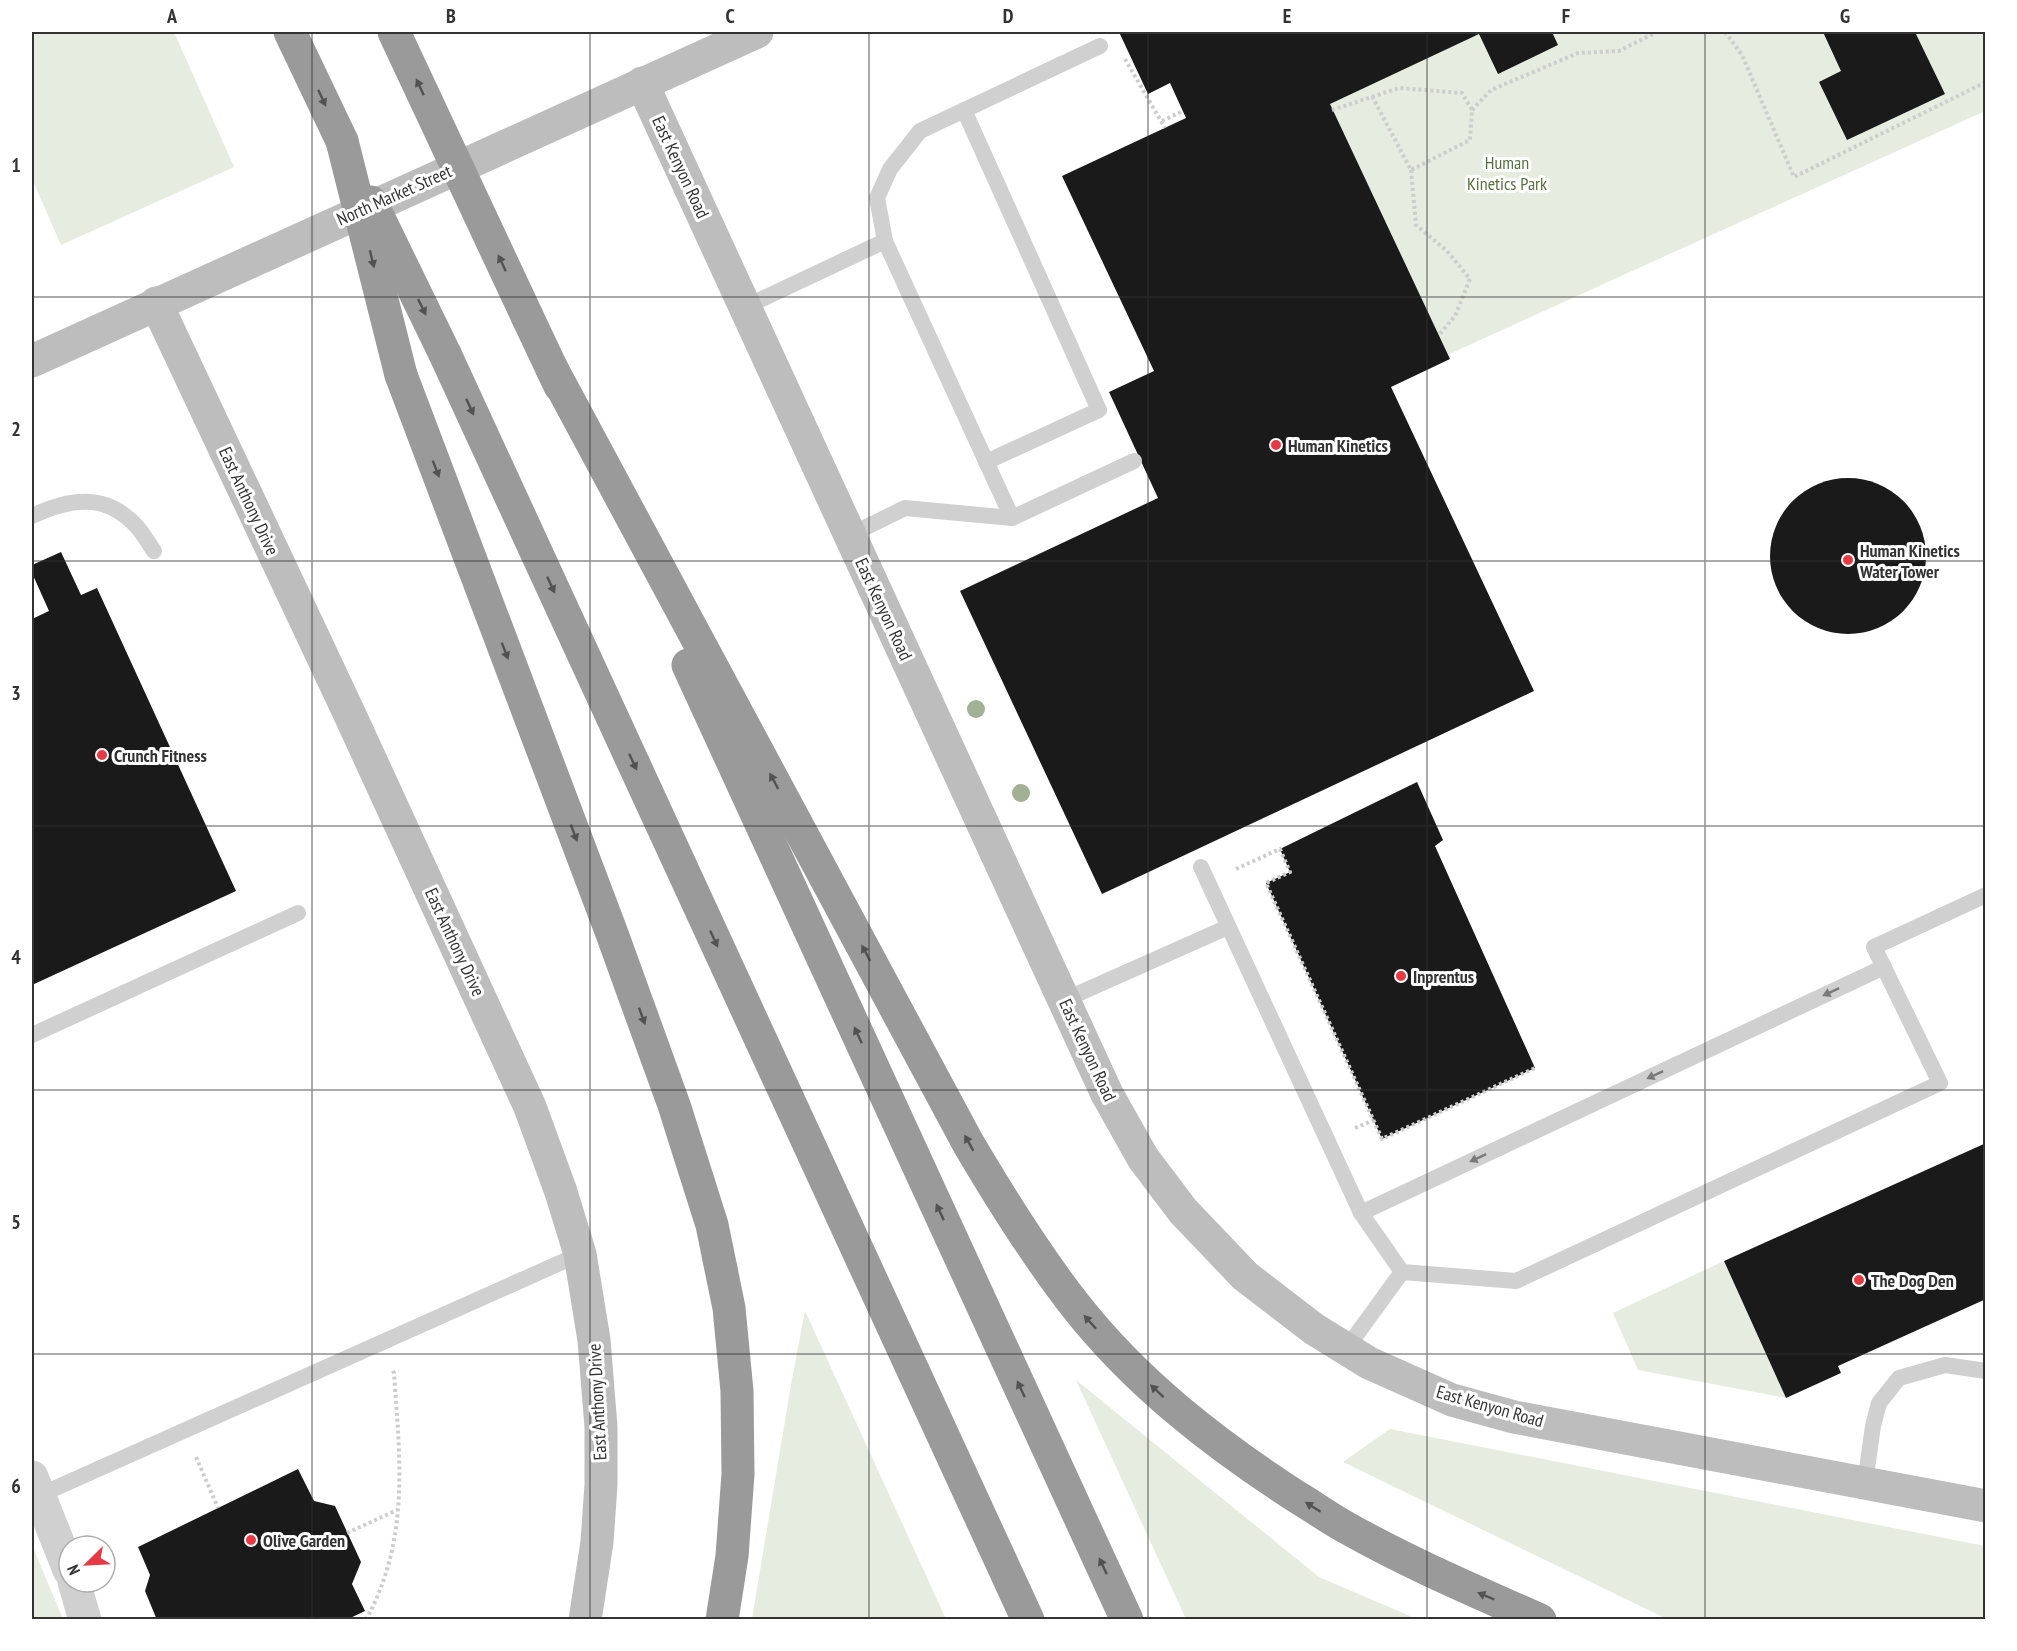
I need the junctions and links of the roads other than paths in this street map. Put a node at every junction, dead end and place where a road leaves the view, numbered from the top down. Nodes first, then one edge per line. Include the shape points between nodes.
1 (394, 32) edge
2 (757, 32) edge
3 (296, 43) edge
4 (1100, 46) road end
5 (642, 84) junction
6 (964, 110) junction
7 (342, 141) junction
8 (885, 241) junction
9 (156, 303) junction
10 (745, 307) junction
11 (32, 361) edge
12 (551, 367) junction
13 (1134, 461) dead end
14 (986, 462) junction
15 (32, 516) edge
16 (1012, 518) junction
17 (850, 535) junction
18 (154, 551) dead end
19 (1204, 874) road end
20 (1986, 895) edge
21 (298, 914) dead end
22 (1228, 927) junction
23 (1884, 967) junction
24 (1064, 1000) junction
25 (32, 1035) edge
26 (1361, 1213) junction
27 (580, 1254) junction
28 (1402, 1272) junction
29 (1346, 1349) junction
30 (1986, 1371) edge
31 (1865, 1483) junction
32 (36, 1486) edge
33 (1986, 1506) edge
34 (57, 1539) edge
35 (77, 1594) edge
36 (85, 1620) edge
37 (585, 1620) edge
38 (722, 1620) edge
39 (1028, 1620) edge
40 (1127, 1620) edge
41 (1540, 1620) edge

12 -> 1 highway, bridge
2 - 5 street, North Market Street
3 -> 7 highway
4 - 6 lane
5 - 9 street, North Market Street
5 - 10 street, East Kenyon Road
6 - 8 lane via 920,131 890,169 877,198
6 - 14 lane via 1099,410
7 -> 38 highway, bridge via 400,375 611,931 674,1105 712,1225 729,1308 737,1391 738,1474
7 -> 39 highway, bridge via 445,354
8 - 10 lane
8 - 14 lane
9 - 11 street, North Market Street
9 - 27 street, East Anthony Drive via 530,1107
10 - 17 street, East Kenyon Road
40 -> 12 highway
41 -> 12 highway via 1450,1581 1347,1528 1249,1466 1186,1418 1129,1365 1076,1306 1014,1221 968,1143
13 - 16 lane
14 - 16 lane
15 - 18 lane via 52,506 98,501 137,527
16 - 17 lane via 905,508
17 - 24 street, East Kenyon Road
19 - 22 lane
20 - 23 lane via 1874,947
21 - 25 lane
22 - 24 lane
22 - 26 lane
23 -> 26 lane
23 - 28 lane via 1940,1083 1516,1281
24 - 29 street, East Kenyon Road via 1107,1094 1143,1158 1183,1211 1245,1276
26 - 28 lane
27 - 32 lane via 184,1431
27 - 37 street, East Anthony Drive via 594,1340 601,1427 597,1542
28 - 29 lane
29 - 31 street, East Kenyon Road via 1452,1400 1514,1417
30 - 31 lane via 1945,1365 1899,1378 1879,1403
31 - 33 street, East Kenyon Road
32 - 34 street
35 - 36 street

